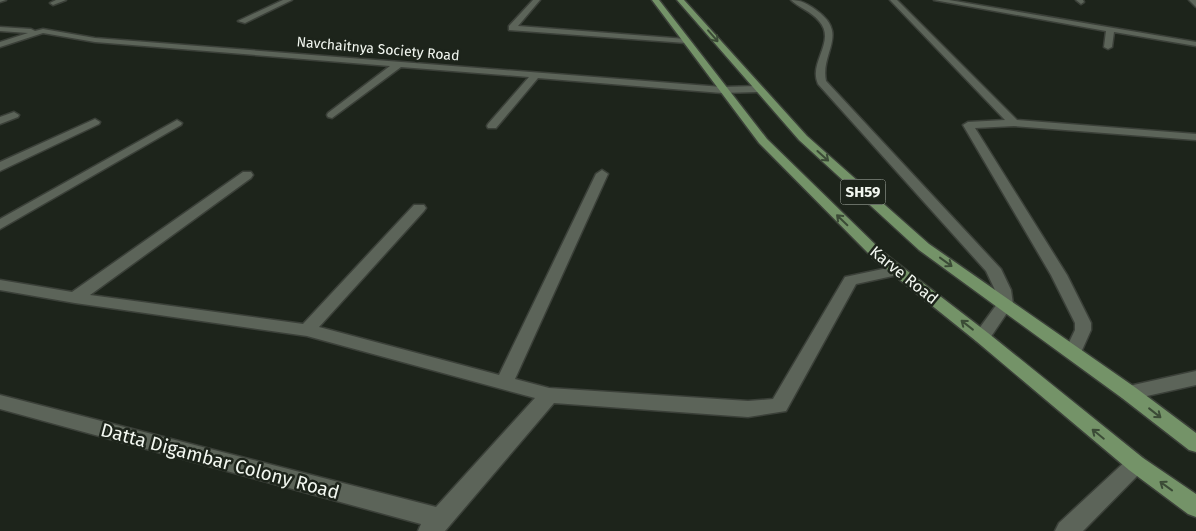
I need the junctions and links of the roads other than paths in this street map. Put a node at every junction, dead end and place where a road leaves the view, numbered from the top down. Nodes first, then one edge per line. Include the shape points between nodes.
1 (63, 0) edge
2 (289, 0) edge
3 (537, 0) edge
4 (655, 0) edge
5 (680, 0) edge
6 (794, 0) edge
7 (893, 0) edge
8 (937, 0) edge
9 (1192, 0) edge
10 (52, 4) dead end
11 (1196, 5) edge
12 (242, 21) dead end
13 (0, 29) edge
14 (1110, 29) junction
15 (43, 31) junction
16 (686, 41) junction
17 (1196, 44) edge
18 (0, 45) edge
19 (1108, 47) dead end
20 (399, 64) junction
21 (536, 75) junction
22 (757, 88) junction
23 (722, 90) junction
24 (0, 113) edge
25 (332, 115) dead end
26 (0, 121) edge
27 (95, 122) dead end
28 (177, 123) dead end
29 (1014, 123) junction
30 (492, 126) dead end
31 (1196, 137) edge
32 (0, 167) edge
33 (602, 174) dead end
34 (247, 175) dead end
35 (419, 208) dead end
36 (0, 225) edge
37 (897, 271) junction
38 (0, 285) edge
39 (75, 298) junction
40 (1005, 304) junction
41 (307, 330) junction
42 (982, 337) junction
43 (1074, 353) junction
44 (1196, 378) edge
45 (504, 383) junction
46 (1129, 392) junction
47 (549, 395) junction
48 (0, 402) edge
49 (1196, 444) edge
50 (1136, 464) junction
51 (1196, 507) edge
52 (435, 525) edge
53 (1067, 531) edge

1 - 10 street
2 - 12 street
3 - 16 street via 512,28
4 - 16 main road, Karve Road / SH59
5 -> 22 main road, SH59
6 - 40 street via 817,13 829,31 830,42 818,70 821,82 993,269 1003,290
7 - 29 street
8 - 14 street
9 - 11 street
13 - 15 street
14 - 17 street
14 - 19 street
15 - 18 street, Navchaitnya Society Road
15 - 20 street, Navchaitnya Society Road via 95,40
16 - 23 main road, Karve Road / SH59
20 - 21 street, Navchaitnya Society Road
20 - 25 street
21 - 23 street, Navchaitnya Society Road
21 - 30 street
22 - 23 street, Navchaitnya Society Road
22 -> 40 main road, SH59 via 803,138 924,247
37 -> 23 main road, Karve Road / SH59 via 763,141
24 - 26 street via 14,115
27 - 32 street
28 - 36 street
29 - 31 street
29 - 43 street via 968,125 1060,275 1083,323
33 - 45 street
34 - 39 street
35 - 41 street
42 -> 37 main road, Karve Road / SH59
37 - 47 street via 850,280 779,406 748,409
38 - 39 street
39 - 41 street
40 - 42 street
40 - 43 main road, SH59
41 - 45 street
50 -> 42 main road, Karve Road / SH59
43 - 46 main road
44 - 46 street
45 - 47 street
46 -> 49 main road
47 - 52 street
48 - 52 street, Datta Digambar Colony Road
51 -> 50 main road, Karve Road
50 - 53 street

